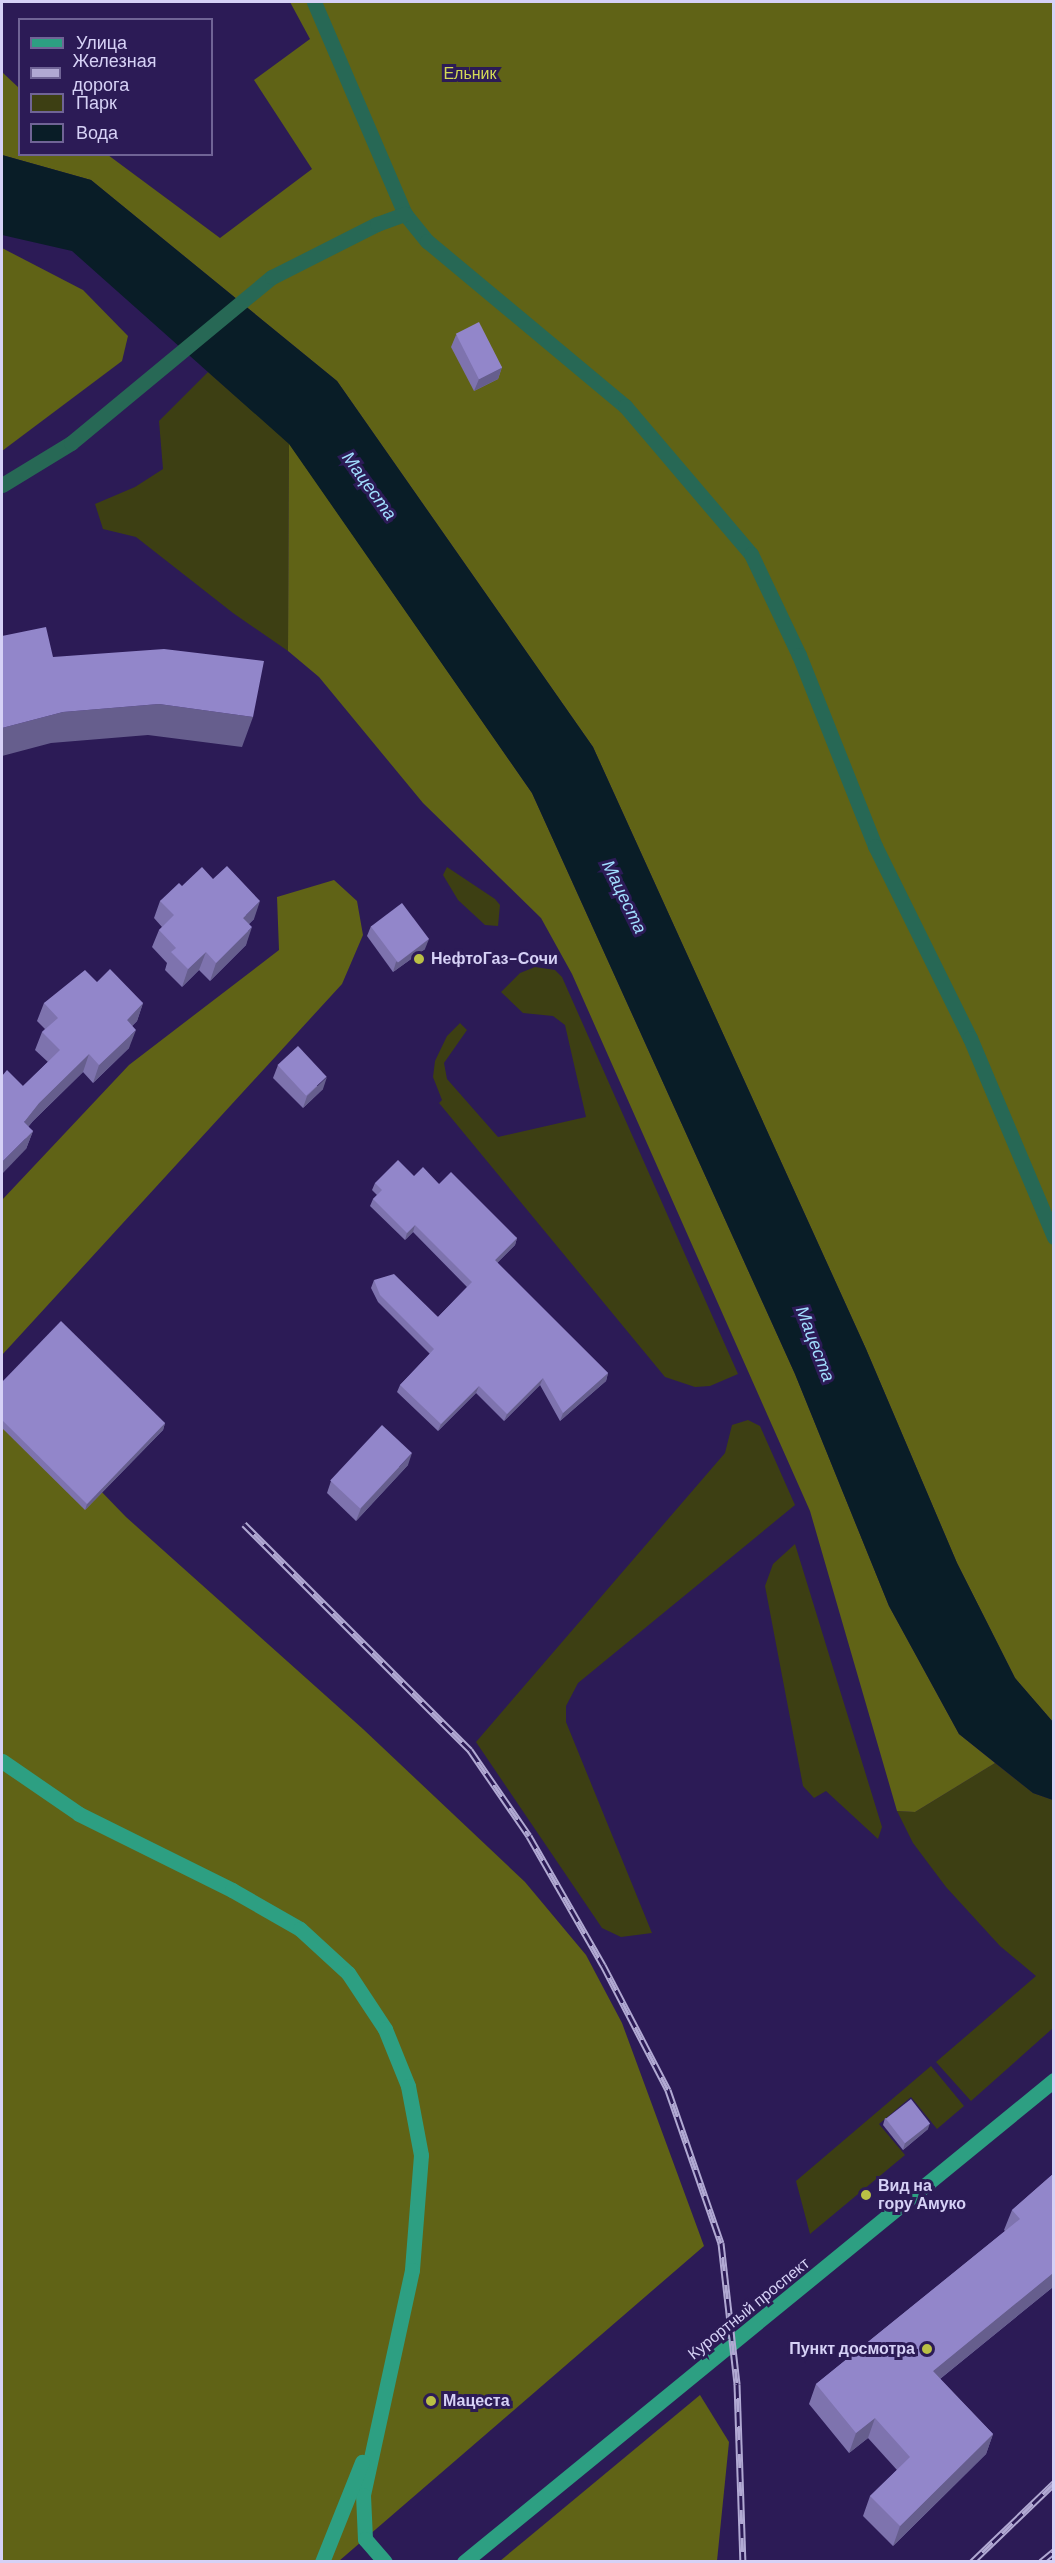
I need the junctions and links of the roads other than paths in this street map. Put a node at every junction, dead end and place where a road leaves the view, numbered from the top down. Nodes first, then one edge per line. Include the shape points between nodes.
1 (314, 2) edge
2 (405, 214) junction
3 (2, 485) edge
4 (1053, 1237) edge
5 (2, 1761) edge
6 (1053, 2080) edge
7 (375, 2428) junction
8 (322, 2562) edge
9 (385, 2562) edge
10 (464, 2562) edge

1 - 2 street
2 - 3 street via 272,276 71,443
2 - 4 street via 427,241 625,406 751,554 799,655 875,846 970,1038
5 - 7 main road via 79,1814 232,1890 300,1929 348,1973 386,2029 408,2086 421,2155 412,2270
6 - 10 main road, Курортный проспект
7 - 8 main road
7 - 9 main road via 363,2495 363,2522 365,2539

